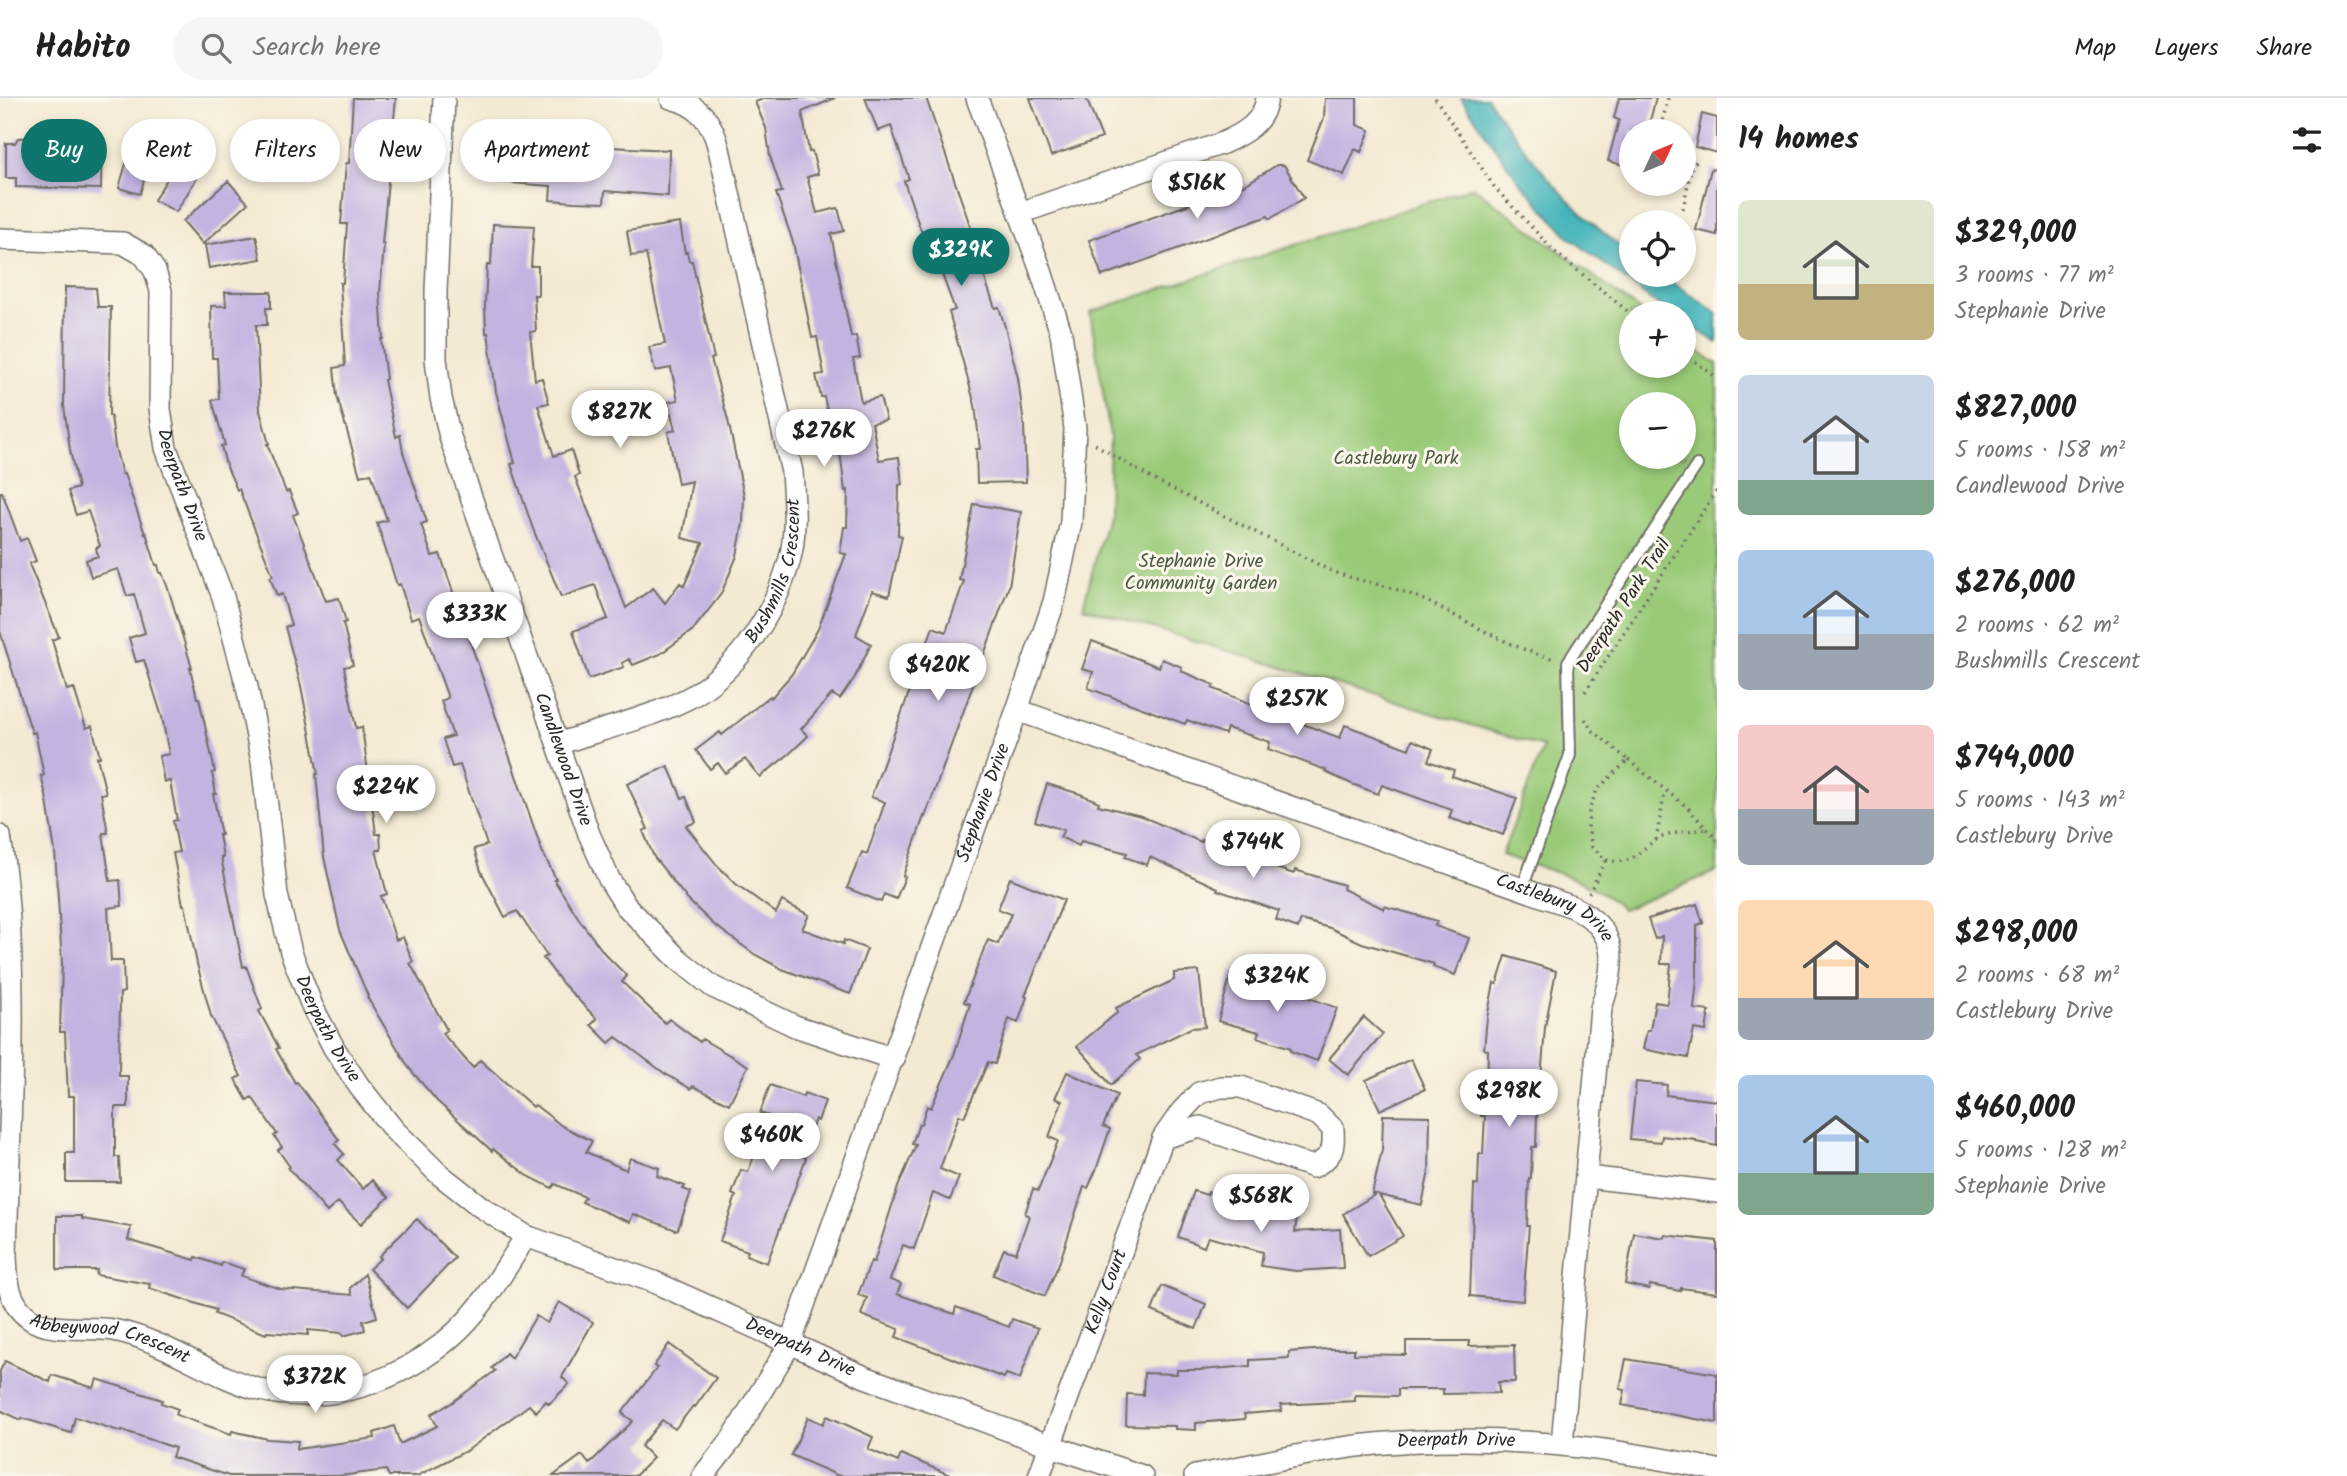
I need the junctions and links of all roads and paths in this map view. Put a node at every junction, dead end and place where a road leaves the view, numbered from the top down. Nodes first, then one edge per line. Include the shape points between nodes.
1 (444, 98) edge
2 (671, 98) edge
3 (977, 98) edge
4 (1267, 98) edge
5 (1435, 98) edge
6 (1668, 98) edge
7 (1663, 119) edge
8 (1686, 196) edge
9 (1683, 209) dead end
10 (1020, 213) junction
11 (0, 239) edge
12 (1619, 304) edge
13 (1696, 362) edge
14 (1717, 378) edge
15 (1075, 433) junction
16 (1697, 465) dead end
17 (1717, 490) edge
18 (1567, 662) junction
19 (1584, 696) dead end
20 (1017, 710) junction
21 (1583, 716) dead end
22 (558, 744) junction
23 (1628, 760) junction
24 (1665, 792) junction
25 (1706, 829) junction
26 (0, 836) edge
27 (1656, 840) junction
28 (1717, 840) edge
29 (1606, 860) junction
30 (1522, 889) junction
31 (1581, 911) junction
32 (894, 1059) junction
33 (1163, 1138) junction
34 (1587, 1177) junction
35 (1717, 1192) edge
36 (526, 1236) junction
37 (790, 1344) junction
38 (1562, 1444) junction
39 (1051, 1446) junction
40 (1717, 1470) edge
41 (703, 1476) edge
42 (1039, 1476) edge
43 (1142, 1476) edge
44 (1195, 1476) edge

1 - 22 street, Candlewood Drive via 436,292 441,398 450,437
2 - 22 street, Bushmills Crescent via 695,107 715,132 792,472 795,515 790,561 760,628 726,669 694,695
3 - 10 street, Stephanie Drive
4 - 10 street via 1259,118 1246,132 1223,143
5 - 12 path via 1495,188 1555,252
6 - 7 path
8 - 9 path
10 - 15 street, Stephanie Drive via 1061,333
11 - 36 street, Deerpath Drive via 123,243 144,255 155,271 160,291 160,409 166,448 223,597 247,687 262,761 277,895 291,952 334,1048 394,1129 439,1174
13 - 14 path
15 - 18 path via 1149,477 1329,570 1415,595 1518,646
15 - 20 street, Stephanie Drive via 1071,522 1054,602
16 - 18 lane
17 - 19 path, Deerpath Park Trail
18 - 30 lane via 1570,755
20 - 30 street, Castlebury Drive
20 - 32 street, Stephanie Drive
21 - 23 path via 1591,729
22 - 32 street, Candlewood Drive via 609,879 626,906 678,959 713,987 754,1009
23 - 24 path
23 - 29 path via 1597,790 1589,810 1592,847
24 - 25 path via 1688,808
24 - 27 path
25 - 27 path
25 - 28 path
26 - 36 street, Abbeywood Crescent via 10,924 6,1256 8,1285 16,1307 31,1320 51,1326 113,1330 149,1340 261,1390 325,1394 381,1379 436,1349 463,1327 483,1302
27 - 29 path via 1633,859
29 - 31 path
30 - 31 street, Castlebury Drive
31 - 34 street, Castlebury Drive via 1604,931 1612,973 1601,1008
32 - 37 street, Stephanie Drive
33 - 33 street, Kelly Court via 1200,1127 1313,1167 1334,1147 1333,1129 1319,1115 1241,1087 1199,1093
33 - 39 street, Kelly Court
34 - 35 street
34 - 38 street, Castlebury Drive
36 - 37 street, Deerpath Drive via 654,1282
37 - 39 street, Deerpath Drive via 889,1387
37 - 41 street, Stephanie Drive via 732,1440
38 - 40 street, Deerpath Drive
38 - 44 street, Deerpath Drive via 1441,1440 1369,1446
39 - 42 street, Kelly Court
39 - 43 street, Deerpath Drive

